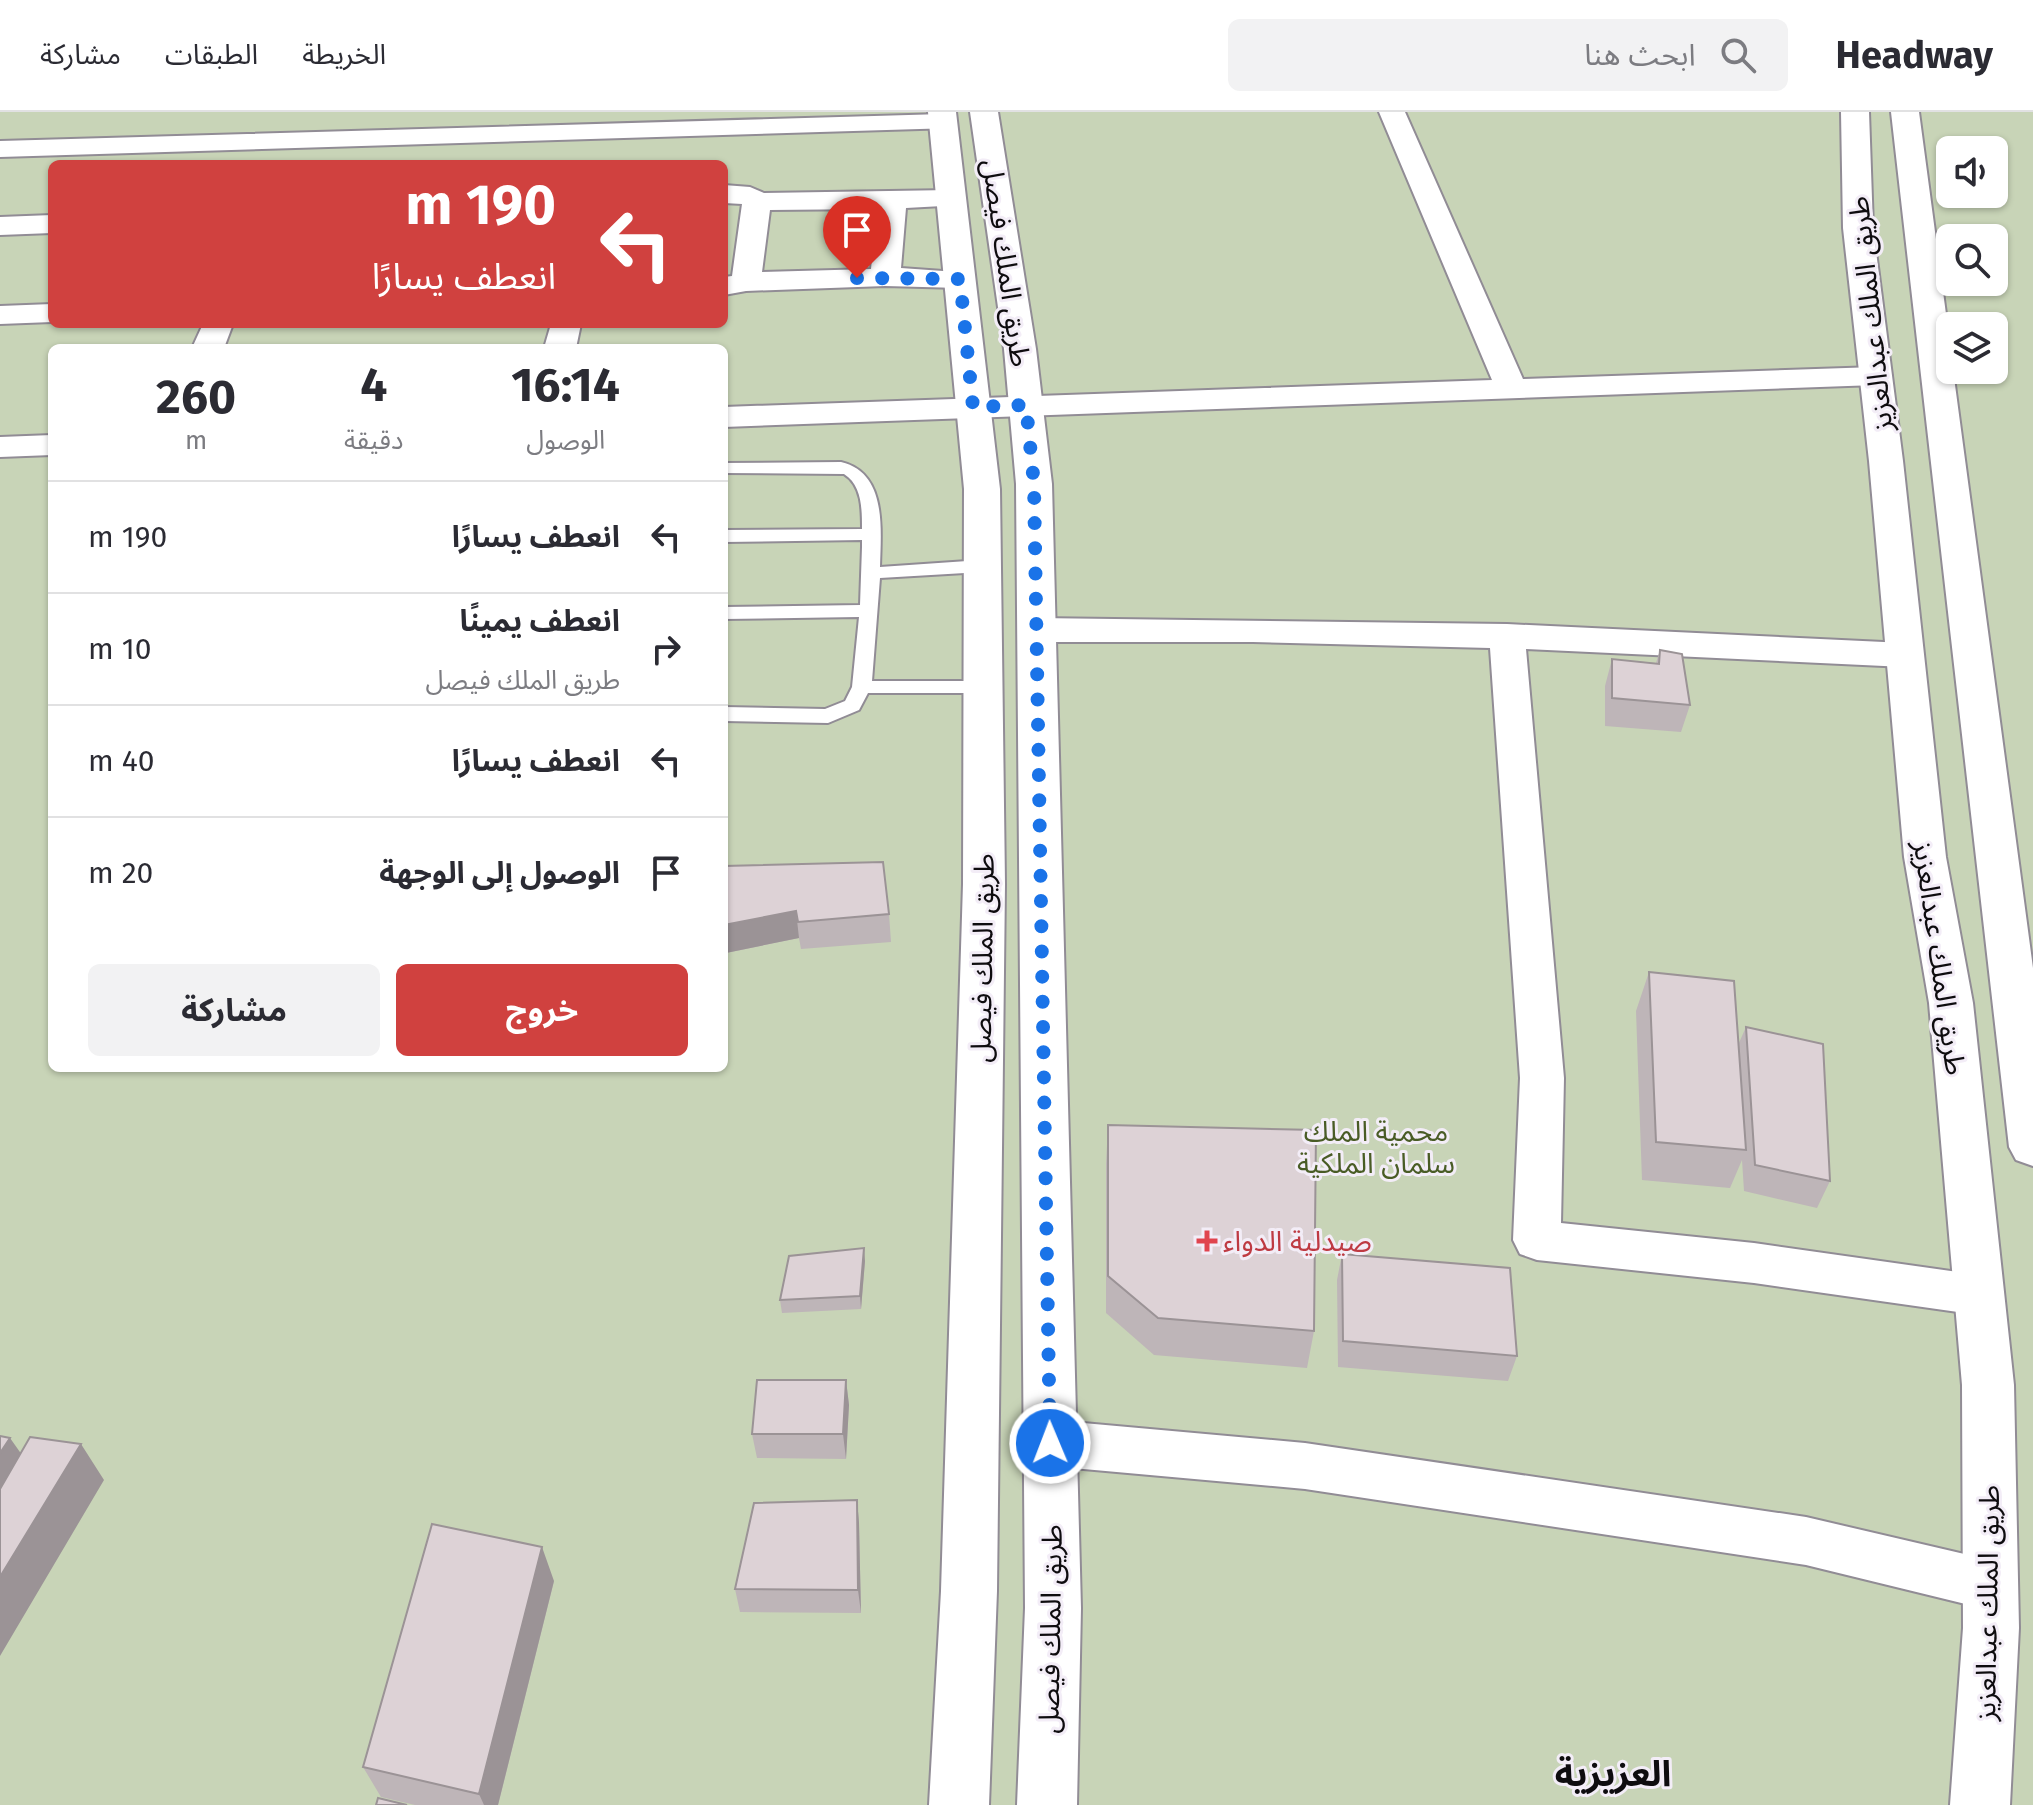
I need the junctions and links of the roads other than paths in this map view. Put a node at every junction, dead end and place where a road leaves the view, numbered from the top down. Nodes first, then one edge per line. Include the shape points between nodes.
1 (984, 112) edge
2 (1392, 112) edge
3 (1855, 112) edge
4 (1905, 112) edge
5 (942, 117) edge
6 (589, 134) junction
7 (0, 149) edge
8 (584, 160) edge
9 (728, 194) edge
10 (951, 199) junction
11 (892, 200) junction
12 (757, 202) junction
13 (48, 224) edge
14 (0, 226) edge
15 (885, 277) junction
16 (960, 279) junction
17 (735, 284) edge
18 (48, 313) edge
19 (0, 315) edge
20 (1876, 376) junction
21 (1511, 388) junction
22 (1026, 405) junction
23 (973, 407) junction
24 (728, 417) edge
25 (48, 445) edge
26 (0, 447) edge
27 (728, 468) edge
28 (871, 534) junction
29 (728, 536) edge
30 (982, 566) junction
31 (869, 573) junction
32 (867, 611) junction
33 (728, 613) edge
34 (1036, 630) junction
35 (1507, 636) junction
36 (1905, 655) junction
37 (862, 687) junction
38 (984, 687) junction
39 (728, 714) edge
40 (2033, 1147) edge
41 (1979, 1295) junction
42 (1050, 1443) junction
43 (1990, 1585) junction
44 (959, 1805) edge
45 (1047, 1805) edge
46 (1980, 1805) edge

1 - 22 main road, طريق الملك فيصل
2 - 21 street
3 - 20 main road, طريق الملك عبدالعزيز via 1858,228
4 - 40 main road, طريق الملك عبدالعزيز
5 - 6 street
5 - 10 main road, طريق الملك فيصل
6 - 7 street
6 - 8 street
9 - 12 street via 750,196
10 - 11 street
10 - 16 main road, طريق الملك فيصل
11 - 12 street
11 - 15 street
12 - 17 street
13 - 14 street
15 - 16 street
15 - 17 street
16 - 23 main road, طريق الملك فيصل
18 - 19 street
20 - 21 street
20 - 36 main road, طريق الملك عبدالعزيز
21 - 22 street
22 - 23 street
22 - 34 main road, طريق الملك فيصل via 1034,484
23 - 24 street
23 - 30 main road, طريق الملك فيصل via 982,489
25 - 26 street
27 - 28 lane via 841,467 856,473 864,482
28 - 29 lane
28 - 31 lane
30 - 31 lane
30 - 38 main road, طريق الملك فيصل
31 - 32 lane
32 - 33 lane
32 - 37 lane
34 - 35 street via 1234,628
34 - 42 main road, طريق الملك فيصل
35 - 36 street
35 - 41 street via 1542,1078 1537,1240
36 - 41 main road, طريق الملك عبدالعزيز via 1925,857 1951,1003
37 - 38 lane
37 - 39 lane via 852,705 828,716
38 - 44 main road, طريق الملك فيصل via 969,1591
41 - 43 main road, طريق الملك عبدالعزيز via 1988,1385
42 - 43 street via 1336,1471 1806,1541
42 - 45 main road, طريق الملك فيصل via 1053,1608
43 - 46 main road, طريق الملك عبدالعزيز

